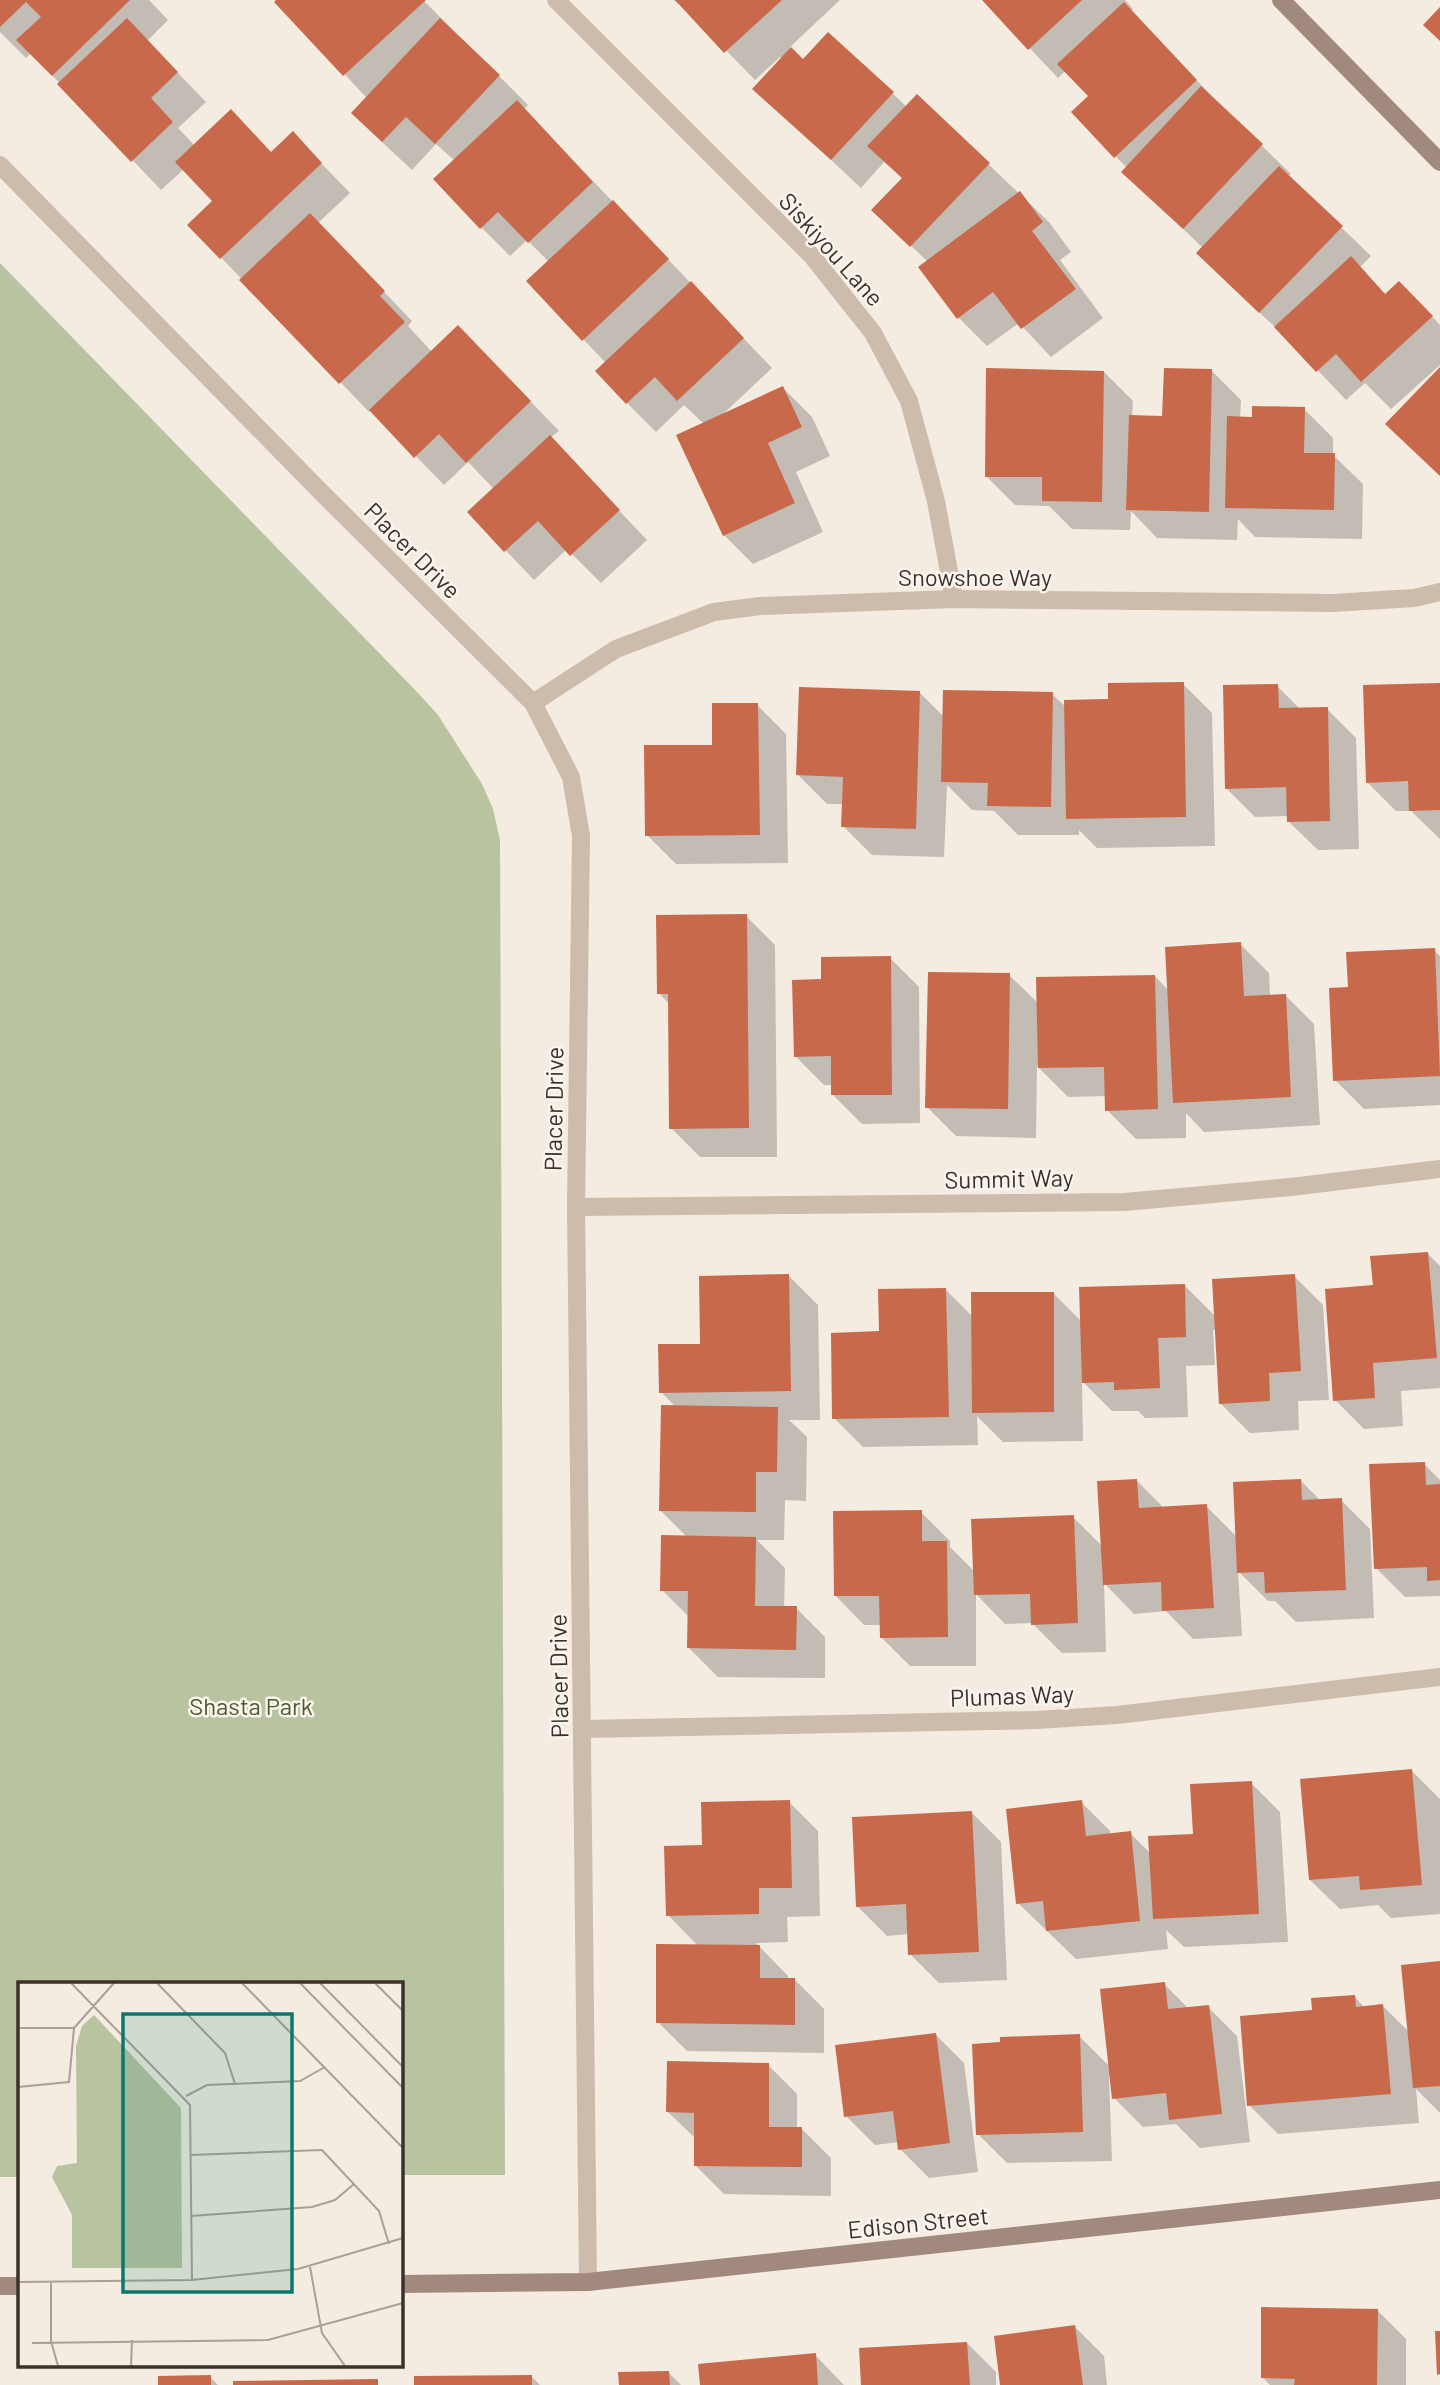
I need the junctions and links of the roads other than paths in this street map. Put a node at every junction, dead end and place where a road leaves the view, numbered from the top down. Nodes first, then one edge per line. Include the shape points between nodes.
1 (556, 0) edge
2 (1281, 0) edge
3 (1440, 162) edge
4 (0, 165) edge
5 (1440, 592) edge
6 (954, 599) junction
7 (533, 703) junction
8 (1440, 1169) edge
9 (576, 1207) junction
10 (1440, 1677) edge
11 (583, 1729) junction
12 (1440, 2190) edge
13 (588, 2282) junction
14 (402, 2284) edge
15 (0, 2286) edge
16 (18, 2286) edge

1 - 6 street, Siskiyou Lane via 812,256 873,332 909,401 936,501
2 - 3 street
4 - 7 street, Placer Drive
5 - 6 street, Snowshoe Way via 1333,603
6 - 7 street, Snowshoe Way via 760,606 714,612 616,649
7 - 9 street, Placer Drive via 571,777 581,836
8 - 9 street, Summit Way via 1125,1202
9 - 11 street, Placer Drive
10 - 11 street, Plumas Way via 1117,1715
11 - 13 street, Placer Drive
12 - 13 street, Edison Street
13 - 14 street, Edison Street
15 - 16 street

